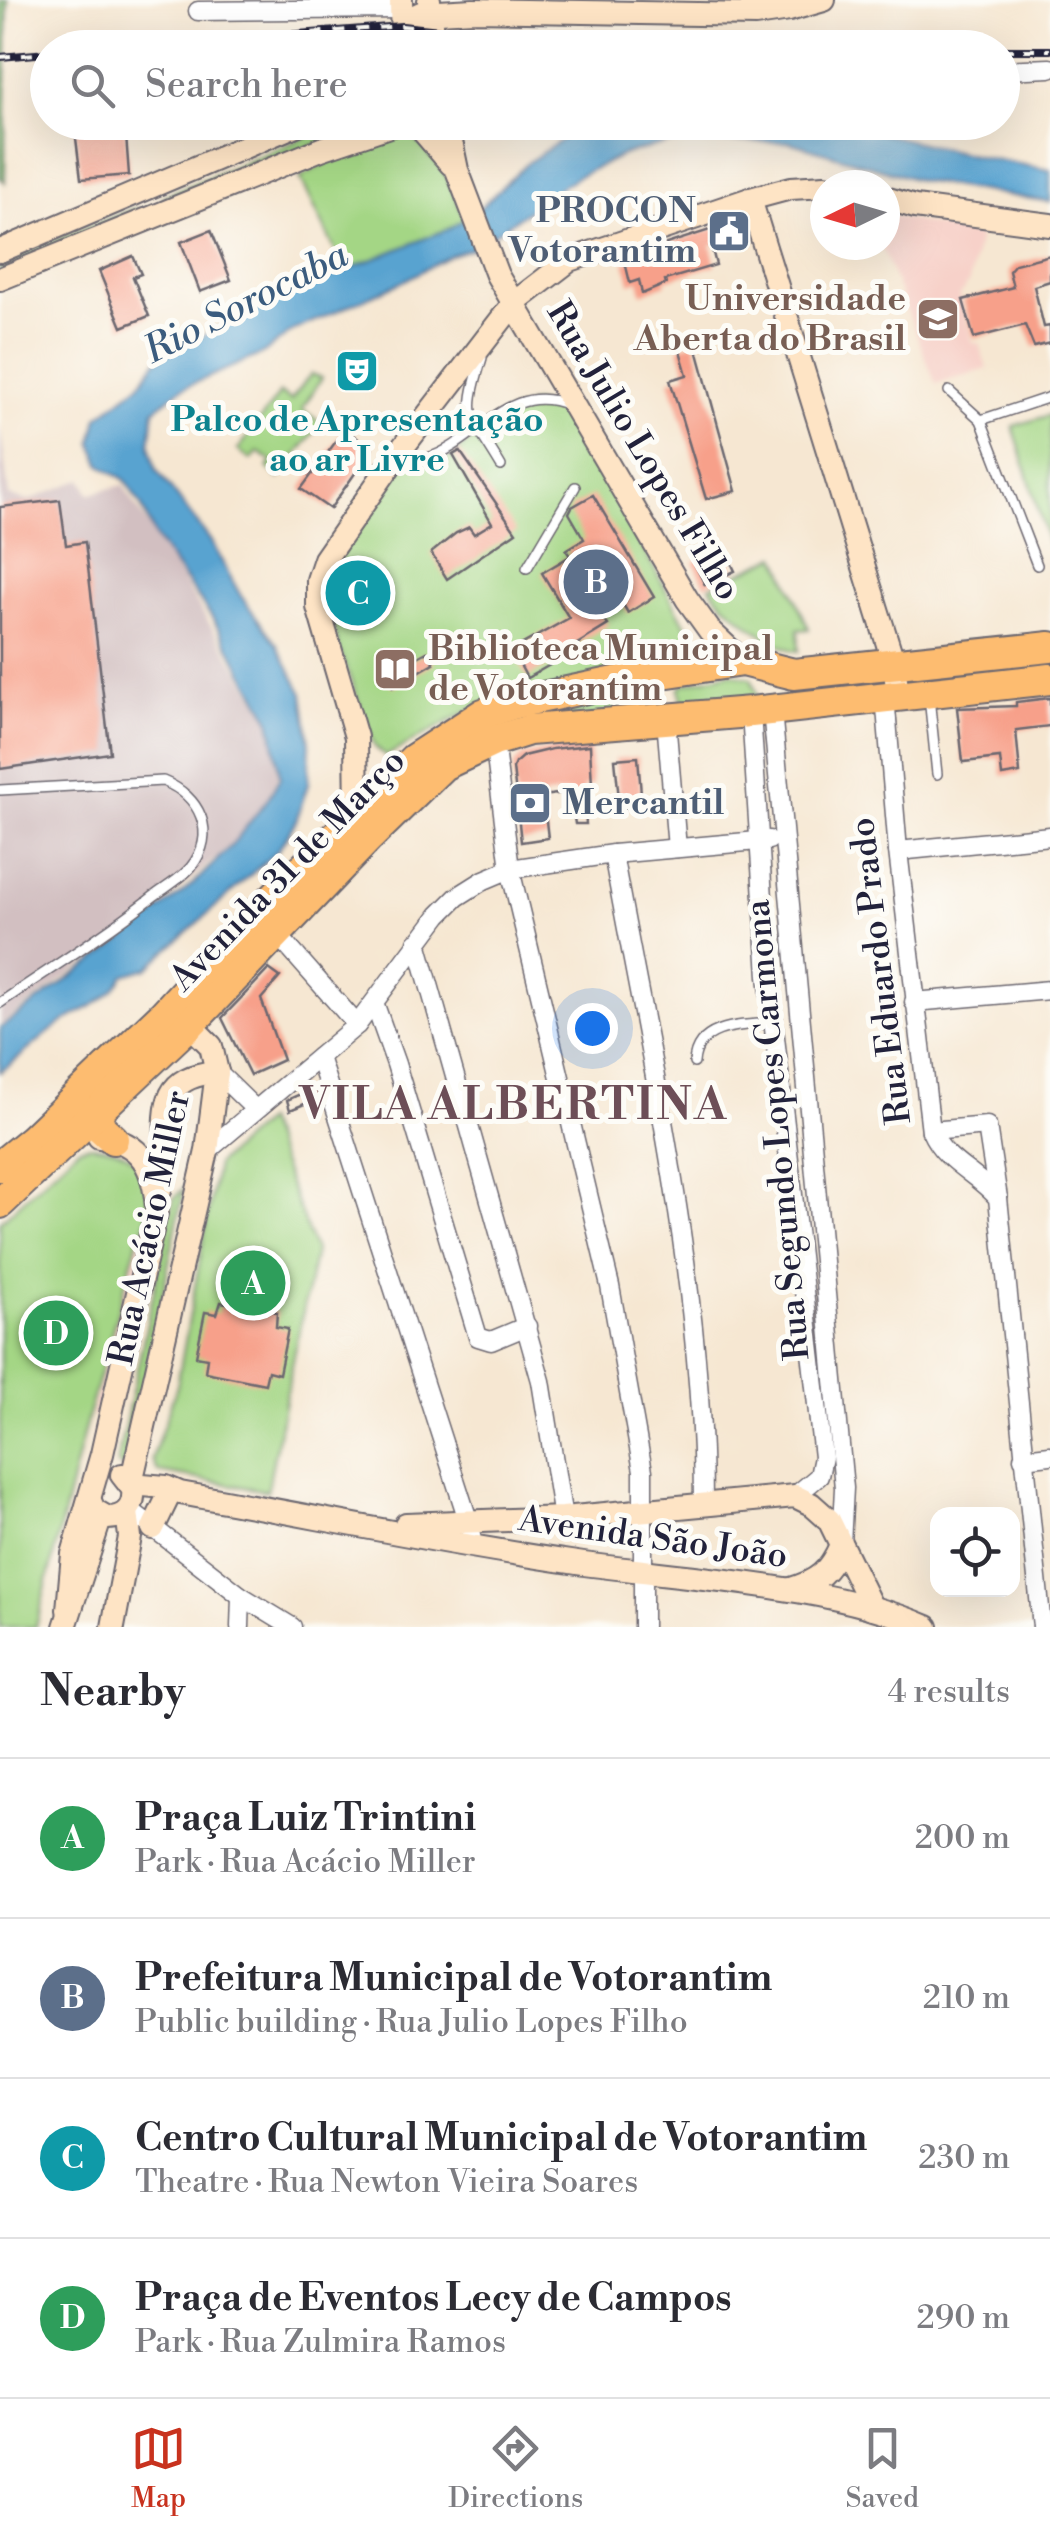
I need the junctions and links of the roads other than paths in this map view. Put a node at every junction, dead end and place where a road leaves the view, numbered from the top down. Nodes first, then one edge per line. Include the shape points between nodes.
1 (824, 0) edge
2 (340, 4) edge
3 (429, 6) edge
4 (198, 10) dead end
5 (401, 10) edge
6 (1050, 68) edge
7 (1020, 69) edge
8 (261, 140) edge
9 (348, 140) edge
10 (429, 140) edge
11 (451, 140) edge
12 (460, 177) junction
13 (810, 187) edge
14 (145, 190) junction
15 (750, 199) junction
16 (900, 203) edge
17 (156, 216) junction
18 (1050, 224) edge
19 (0, 251) edge
20 (496, 272) junction
21 (0, 279) edge
22 (514, 304) junction
23 (489, 336) junction
24 (950, 391) dead end
25 (1050, 398) edge
26 (574, 408) junction
27 (980, 420) junction
28 (475, 428) junction
29 (394, 460) junction
30 (501, 466) dead end
31 (575, 486) dead end
32 (1036, 565) dead end
33 (527, 568) dead end
34 (1050, 647) edge
35 (742, 661) junction
36 (894, 664) junction
37 (686, 669) junction
38 (1050, 679) edge
39 (929, 692) junction
40 (891, 696) junction
41 (762, 711) junction
42 (666, 720) junction
43 (356, 738) junction
44 (494, 741) junction
45 (936, 774) dead end
46 (396, 777) junction
47 (427, 780) junction
48 (0, 790) edge
49 (357, 815) junction
50 (1050, 836) edge
51 (784, 838) junction
52 (759, 842) junction
53 (677, 848) junction
54 (898, 851) junction
55 (613, 854) junction
56 (510, 869) junction
57 (276, 933) junction
58 (417, 942) junction
59 (1050, 990) edge
60 (914, 1002) junction
61 (0, 1003) edge
62 (375, 1005) junction
63 (178, 1018) junction
64 (774, 1023) junction
65 (357, 1024) junction
66 (319, 1057) junction
67 (694, 1063) dead end
68 (217, 1072) junction
69 (91, 1084) junction
70 (254, 1109) junction
71 (104, 1127) junction
72 (930, 1132) junction
73 (207, 1151) junction
74 (0, 1166) edge
75 (157, 1173) junction
76 (998, 1198) junction
77 (0, 1203) edge
78 (527, 1326) junction
79 (1050, 1455) edge
80 (1023, 1458) junction
81 (832, 1461) junction
82 (174, 1494) junction
83 (795, 1496) junction
84 (131, 1497) junction
85 (95, 1499) junction
86 (703, 1505) junction
87 (646, 1510) junction
88 (563, 1518) junction
89 (470, 1523) junction
90 (367, 1525) junction
91 (153, 1528) junction
92 (841, 1545) junction
93 (473, 1548) junction
94 (641, 1572) junction
95 (786, 1591) junction
96 (241, 1596) junction
97 (872, 1608) junction
98 (66, 1618) edge
99 (923, 1626) edge
100 (113, 1627) edge
101 (240, 1627) edge
102 (292, 1627) edge
103 (643, 1627) edge
104 (1042, 1627) edge

1 - 3 main road via 755,15
2 - 4 street
2 - 5 street
3 - 5 main road
6 - 7 street
8 - 14 main road
9 - 17 main road
10 - 12 main road
11 - 12 main road
12 - 20 main road, Rua Julio Lopes Filho
13 - 15 main road
14 - 17 main road
14 - 19 main road
15 - 22 main road via 570,260
15 - 36 main road
16 - 18 main road
17 - 21 main road
20 - 22 main road, Rua Julio Lopes Filho
20 - 23 main road
22 - 23 main road
22 - 26 main road, Rua Julio Lopes Filho
23 - 28 lane via 469,410
23 - 29 main road
24 - 27 lane
25 - 27 lane
26 - 28 lane via 529,399
26 - 35 main road, Rua Julio Lopes Filho via 687,598
27 - 32 lane
28 - 29 lane via 431,457
28 - 30 lane
29 - 43 main road via 325,558 318,580 318,607
31 - 33 lane
34 - 36 highway, Avenida 31 de Março
35 - 36 highway, Avenida 31 de Março via 794,674
35 - 37 highway, Avenida 31 de Março
35 - 41 highway via 756,672
36 - 40 main road
37 - 42 highway via 669,691
37 - 46 highway, Avenida 31 de Março via 482,714
38 - 39 highway, Avenida 31 de Março
39 - 40 highway, Avenida 31 de Março
39 - 45 lane
40 - 41 highway, Avenida 31 de Março
40 - 54 street, Rua Eduardo Prado
41 - 42 highway, Avenida 31 de Março
41 - 51 street, Rua Segundo Lopes Carmona
41 - 52 street
42 - 44 highway, Avenida 31 de Março via 529,730
42 - 53 street
43 - 46 main road via 372,764
43 - 49 main road
44 - 47 highway, Avenida 31 de Março
44 - 56 street
46 - 47 main road
46 - 49 highway, Avenida 31 de Março
47 - 57 highway, Avenida 31 de Março
48 - 61 lane via 163,781 179,787 205,821 204,842 190,868
49 - 63 highway, Avenida 31 de Março
50 - 54 street
51 - 52 street
51 - 81 street, Rua Segundo Lopes Carmona
52 - 53 street
52 - 64 street
53 - 55 street
54 - 60 street, Rua Eduardo Prado
55 - 56 street
55 - 86 street via 676,1200 703,1431
56 - 58 street via 457,897
56 - 87 street via 610,1286
57 - 63 highway, Avenida 31 de Março
57 - 65 street
58 - 62 street
58 - 78 street
59 - 60 street
60 - 72 street, Rua Eduardo Prado
62 - 65 street
62 - 78 street via 478,1337 491,1340
63 - 68 main road, Rua Acácio Miller via 211,1046
63 - 69 highway, Avenida 31 de Março
63 - 71 highway, Avenida 31 de Março
64 - 67 lane via 704,1038
64 - 81 street
65 - 66 street
66 - 70 street
66 - 89 street
68 - 70 street
68 - 73 main road, Rua Acácio Miller
68 - 75 main road via 184,1080 170,1097
69 - 71 highway via 90,1102
69 - 74 highway, Avenida 31 de Março
70 - 73 street
71 - 75 main road
71 - 77 highway, Avenida 31 de Março via 68,1140
72 - 76 street, Rua Eduardo Prado via 939,1150
72 - 76 street via 987,1126
73 - 75 main road via 184,1172
73 - 84 main road, Rua Acácio Miller
75 - 85 main road via 157,1208
76 - 80 street
78 - 88 street
79 - 80 street
80 - 104 street
81 - 83 street
81 - 92 street, Rua Segundo Lopes Carmona via 844,1488
82 - 84 main road, Avenida São João via 166,1487
82 - 90 main road, Avenida São João
82 - 91 main road
83 - 86 main road, Avenida São João
83 - 92 main road via 823,1513
84 - 85 main road via 115,1518
84 - 85 main road via 114,1472
84 - 91 street
84 - 100 main road, Rua Acácio Miller
85 - 98 main road
86 - 87 main road, Avenida São João
87 - 88 main road, Avenida São João
87 - 94 street
88 - 89 main road, Avenida São João
89 - 90 main road, Avenida São João
89 - 93 street
90 - 93 main road, Avenida São João
91 - 96 street
92 - 95 main road via 825,1574
92 - 97 main road
93 - 94 main road, Avenida São João
94 - 95 main road, Avenida São João
94 - 103 street
95 - 97 main road, Avenida São João
96 - 101 street
96 - 102 street
97 - 99 main road, Avenida São João

